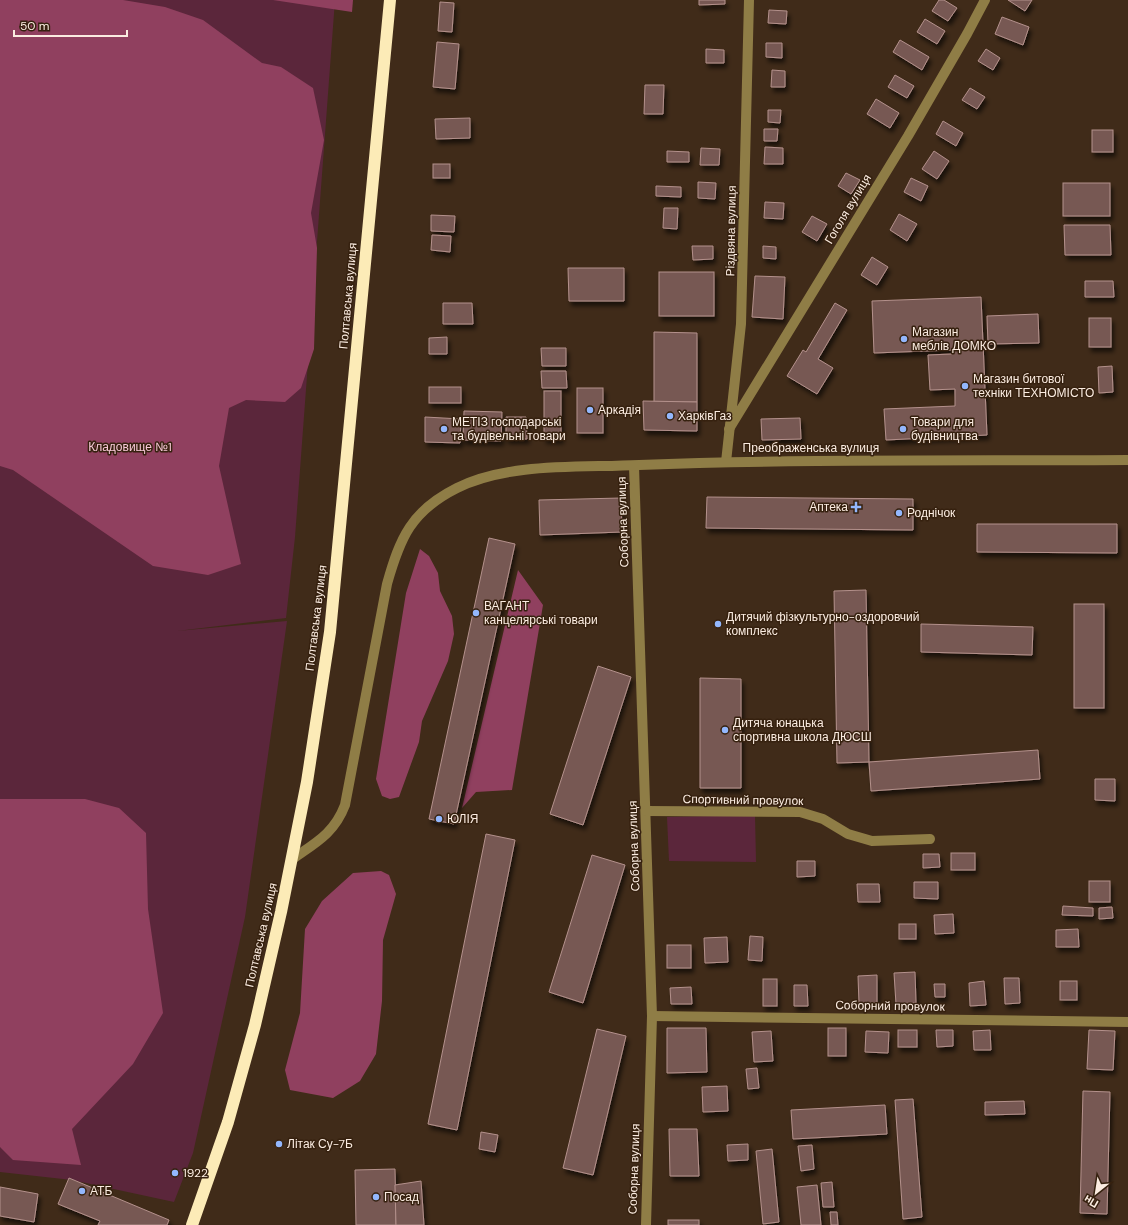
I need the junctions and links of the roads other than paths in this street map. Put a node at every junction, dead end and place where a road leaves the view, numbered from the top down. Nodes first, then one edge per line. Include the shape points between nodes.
1 (390, 0) edge
2 (749, 0) edge
3 (985, 0) edge
4 (729, 428) junction
5 (1128, 460) edge
6 (726, 462) junction
7 (634, 466) junction
8 (646, 811) junction
9 (930, 839) dead end
10 (291, 860) junction
11 (652, 1016) junction
12 (1128, 1022) edge
13 (192, 1225) edge
14 (646, 1225) edge

1 - 10 highway, Полтавська вулиця via 330,632 307,782
2 - 4 street, Різдвяна вулиця via 741,324
3 - 4 street, Гоголя вулиця via 908,136
4 - 6 street, Різдвяна вулиця
5 - 6 street, Преображенська вулиця
6 - 7 street, Преображенська вулиця
7 - 8 street, Соборна вулиця
7 - 10 street, Преображенська вулиця via 554,467 495,475 471,482 443,496 419,516 400,542 394,556 345,805 333,829 323,839
8 - 9 street, Спортивний провулок via 800,812 823,819 848,834 872,841
8 - 11 street, Соборна вулиця
10 - 13 highway, Полтавська вулиця via 253,1032 228,1122
11 - 12 street, Соборний провулок
11 - 14 street, Соборна вулиця

